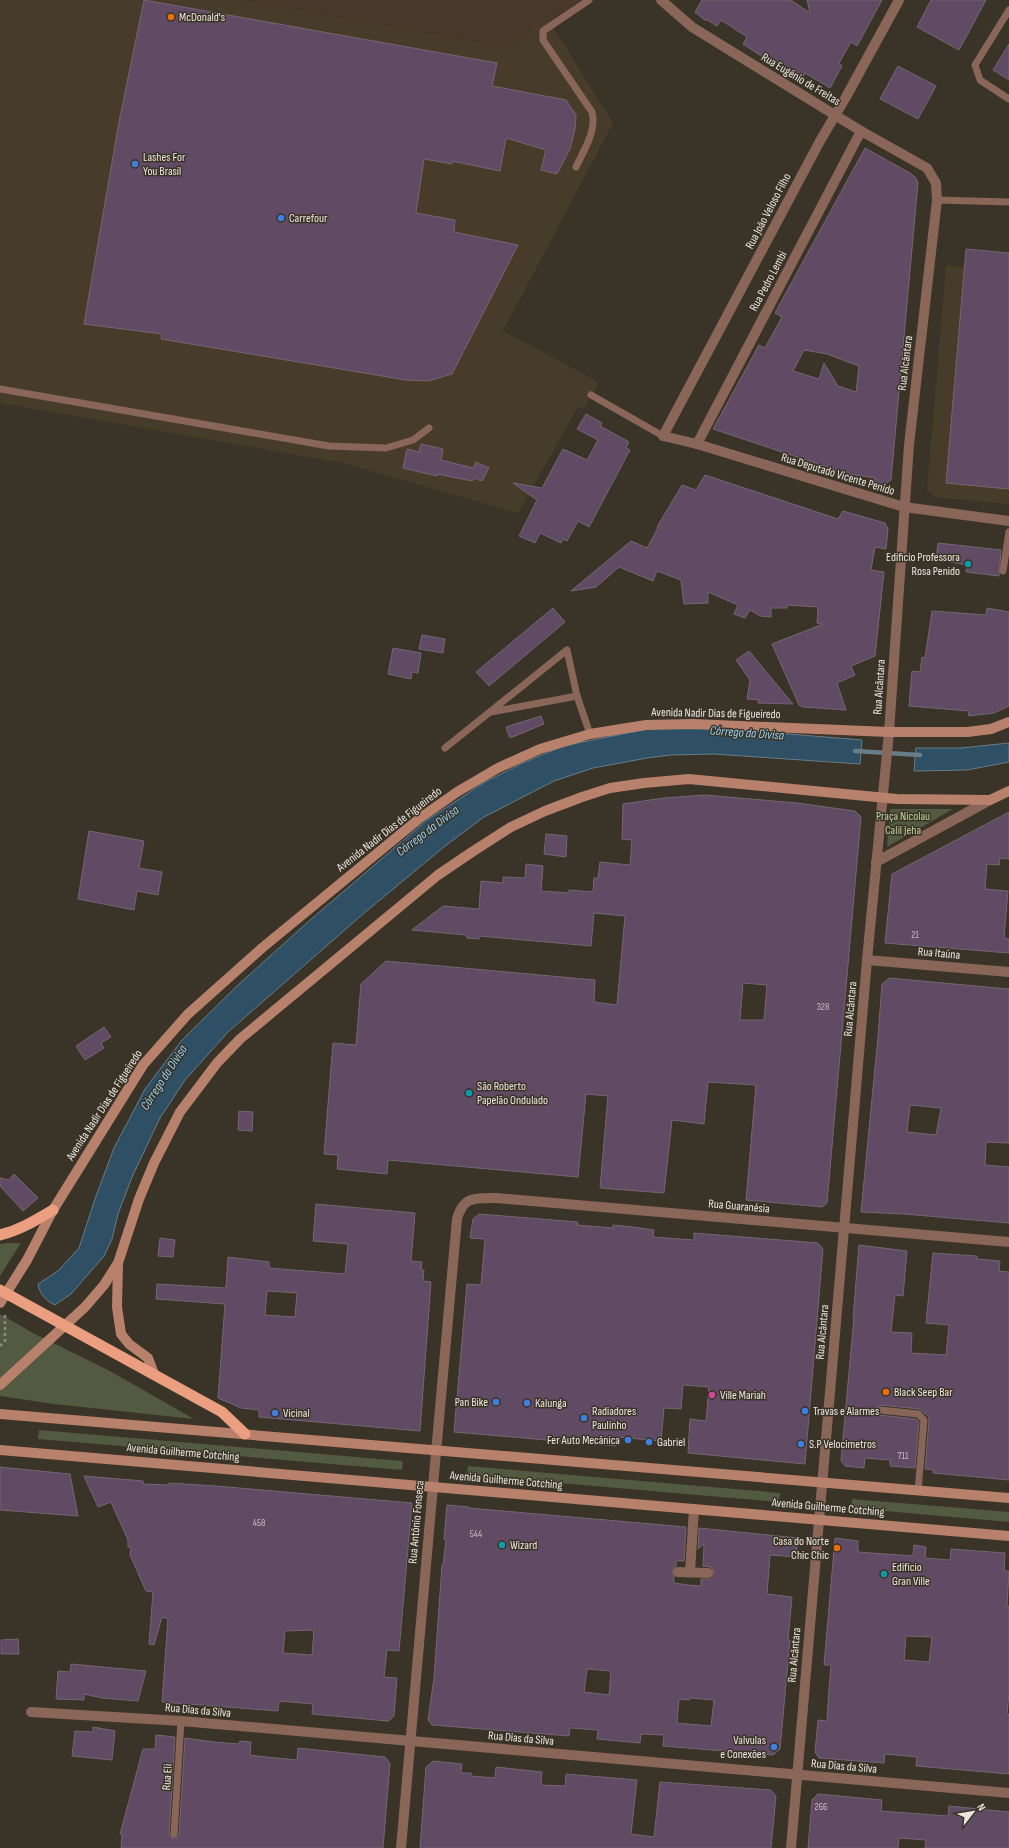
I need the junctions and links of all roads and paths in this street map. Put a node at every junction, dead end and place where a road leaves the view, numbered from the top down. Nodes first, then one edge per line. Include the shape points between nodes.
1 (589, 0) edge
2 (661, 0) edge
3 (899, 0) edge
4 (1009, 10) edge
5 (1009, 99) edge
6 (835, 115) junction
7 (861, 131) junction
8 (576, 166) dead end
9 (932, 174) joint
10 (937, 200) junction
11 (1009, 202) edge
12 (0, 389) edge
13 (591, 395) dead end
14 (429, 428) dead end
15 (663, 436) junction
16 (697, 444) junction
17 (904, 507) junction
18 (1009, 521) edge
19 (1009, 532) edge
20 (1003, 571) dead end
21 (577, 696) junction
22 (490, 712) junction
23 (1009, 722) edge
24 (889, 732) junction
25 (590, 734) junction
26 (445, 748) dead end
27 (1009, 791) edge
28 (882, 798) junction
29 (990, 800) junction
30 (876, 862) junction
31 (867, 960) junction
32 (1009, 972) edge
33 (467, 1201) joint
34 (53, 1210) junction
35 (844, 1228) junction
36 (0, 1235) edge
37 (1009, 1242) edge
38 (118, 1263) junction
39 (2, 1296) edge
40 (65, 1326) junction
41 (0, 1346) edge
42 (154, 1374) junction
43 (0, 1385) edge
44 (880, 1410) dead end
45 (0, 1414) edge
46 (245, 1434) junction
47 (0, 1450) edge
48 (436, 1450) junction
49 (822, 1482) junction
50 (433, 1486) junction
51 (918, 1491) junction
52 (1009, 1498) edge
53 (694, 1509) junction
54 (819, 1519) junction
55 (1009, 1536) edge
56 (678, 1572) dead end
57 (690, 1572) junction
58 (708, 1573) dead end
59 (31, 1712) dead end
60 (181, 1722) junction
61 (409, 1742) junction
62 (797, 1775) junction
63 (1009, 1793) edge
64 (174, 1834) dead end
65 (401, 1848) edge
66 (791, 1848) edge

1 - 8 lane via 543,31 542,35 594,118 593,128
2 - 6 street, Rua Eugênio de Freitas via 692,27
3 - 6 street, Rua João Veloso Filho
4 - 5 lane via 975,65 980,80
6 - 7 street, Rua Eugênio de Freitas
6 - 15 street, Rua João Veloso Filho
7 - 9 street, Rua Eugênio de Freitas via 922,164
7 - 16 street, Rua Pedro Lembi
9 - 10 street, Rua Alcântara via 936,183
10 - 11 lane
10 - 17 street, Rua Alcântara via 908,445
12 - 14 lane via 328,446 386,448 413,440
13 - 15 lane
15 - 16 street, Rua Deputado Vicente Penido
16 - 17 street, Rua Deputado Vicente Penido
17 - 18 street, Rua Deputado Vicente Penido
17 - 24 street, Rua Alcântara
19 - 20 lane
21 - 22 lane
21 - 22 lane via 567,650
21 - 25 lane
22 - 26 lane
23 - 24 main road, Avenida Nadir Dias de Figueiredo via 967,732
24 - 25 main road, Avenida Nadir Dias de Figueiredo via 693,724 646,725
24 - 28 street, Rua Alcântara
25 - 34 main road, Avenida Nadir Dias de Figueiredo via 540,749 498,768 457,792 420,818 262,948 188,1014 143,1065
27 - 29 main road
28 - 29 main road
28 - 30 street, Rua Alcântara
28 - 38 main road via 689,779 610,788 576,799 512,827 438,875 240,1039 217,1063 180,1112 170,1132 139,1199
29 - 30 street
30 - 31 street, Rua Alcântara
31 - 32 street, Rua Itaúna
31 - 35 street, Rua Alcântara
33 - 35 street, Rua Guaranésia via 496,1198
33 - 48 street, Rua Antônio Fonseca via 460,1209 457,1219
34 - 36 highway via 28,1225
34 - 39 main road, Avenida Nadir Dias de Figueiredo via 27,1260
35 - 37 street, Rua Guaranésia
35 - 49 street, Rua Alcântara
38 - 40 main road via 104,1285
38 - 42 main road via 117,1307 121,1334 129,1344 148,1358
39 - 40 highway
39 - 41 path via 4,1340
40 - 42 highway
40 - 43 main road
42 - 46 highway via 222,1412
44 - 51 lane via 918,1414 924,1420
45 - 46 main road, Avenida Guilherme Cotching
46 - 48 main road, Avenida Guilherme Cotching
47 - 50 main road, Avenida Guilherme Cotching
48 - 49 main road, Avenida Guilherme Cotching
48 - 50 street, Rua Antônio Fonseca
49 - 51 main road, Avenida Guilherme Cotching
49 - 54 street, Rua Alcântara
50 - 53 main road, Avenida Guilherme Cotching
50 - 61 street, Rua Antônio Fonseca
51 - 52 main road, Avenida Guilherme Cotching
53 - 54 main road, Avenida Guilherme Cotching
53 - 57 street
54 - 55 main road, Avenida Guilherme Cotching
54 - 62 street, Rua Alcântara
56 - 57 street
57 - 58 street
59 - 60 street, Rua Dias da Silva
60 - 61 street, Rua Dias da Silva
60 - 64 lane, Rua Eli
61 - 62 street, Rua Dias da Silva
61 - 65 street, Rua Antônio Fonseca
62 - 63 street, Rua Dias da Silva
62 - 66 street, Rua Alcântara

